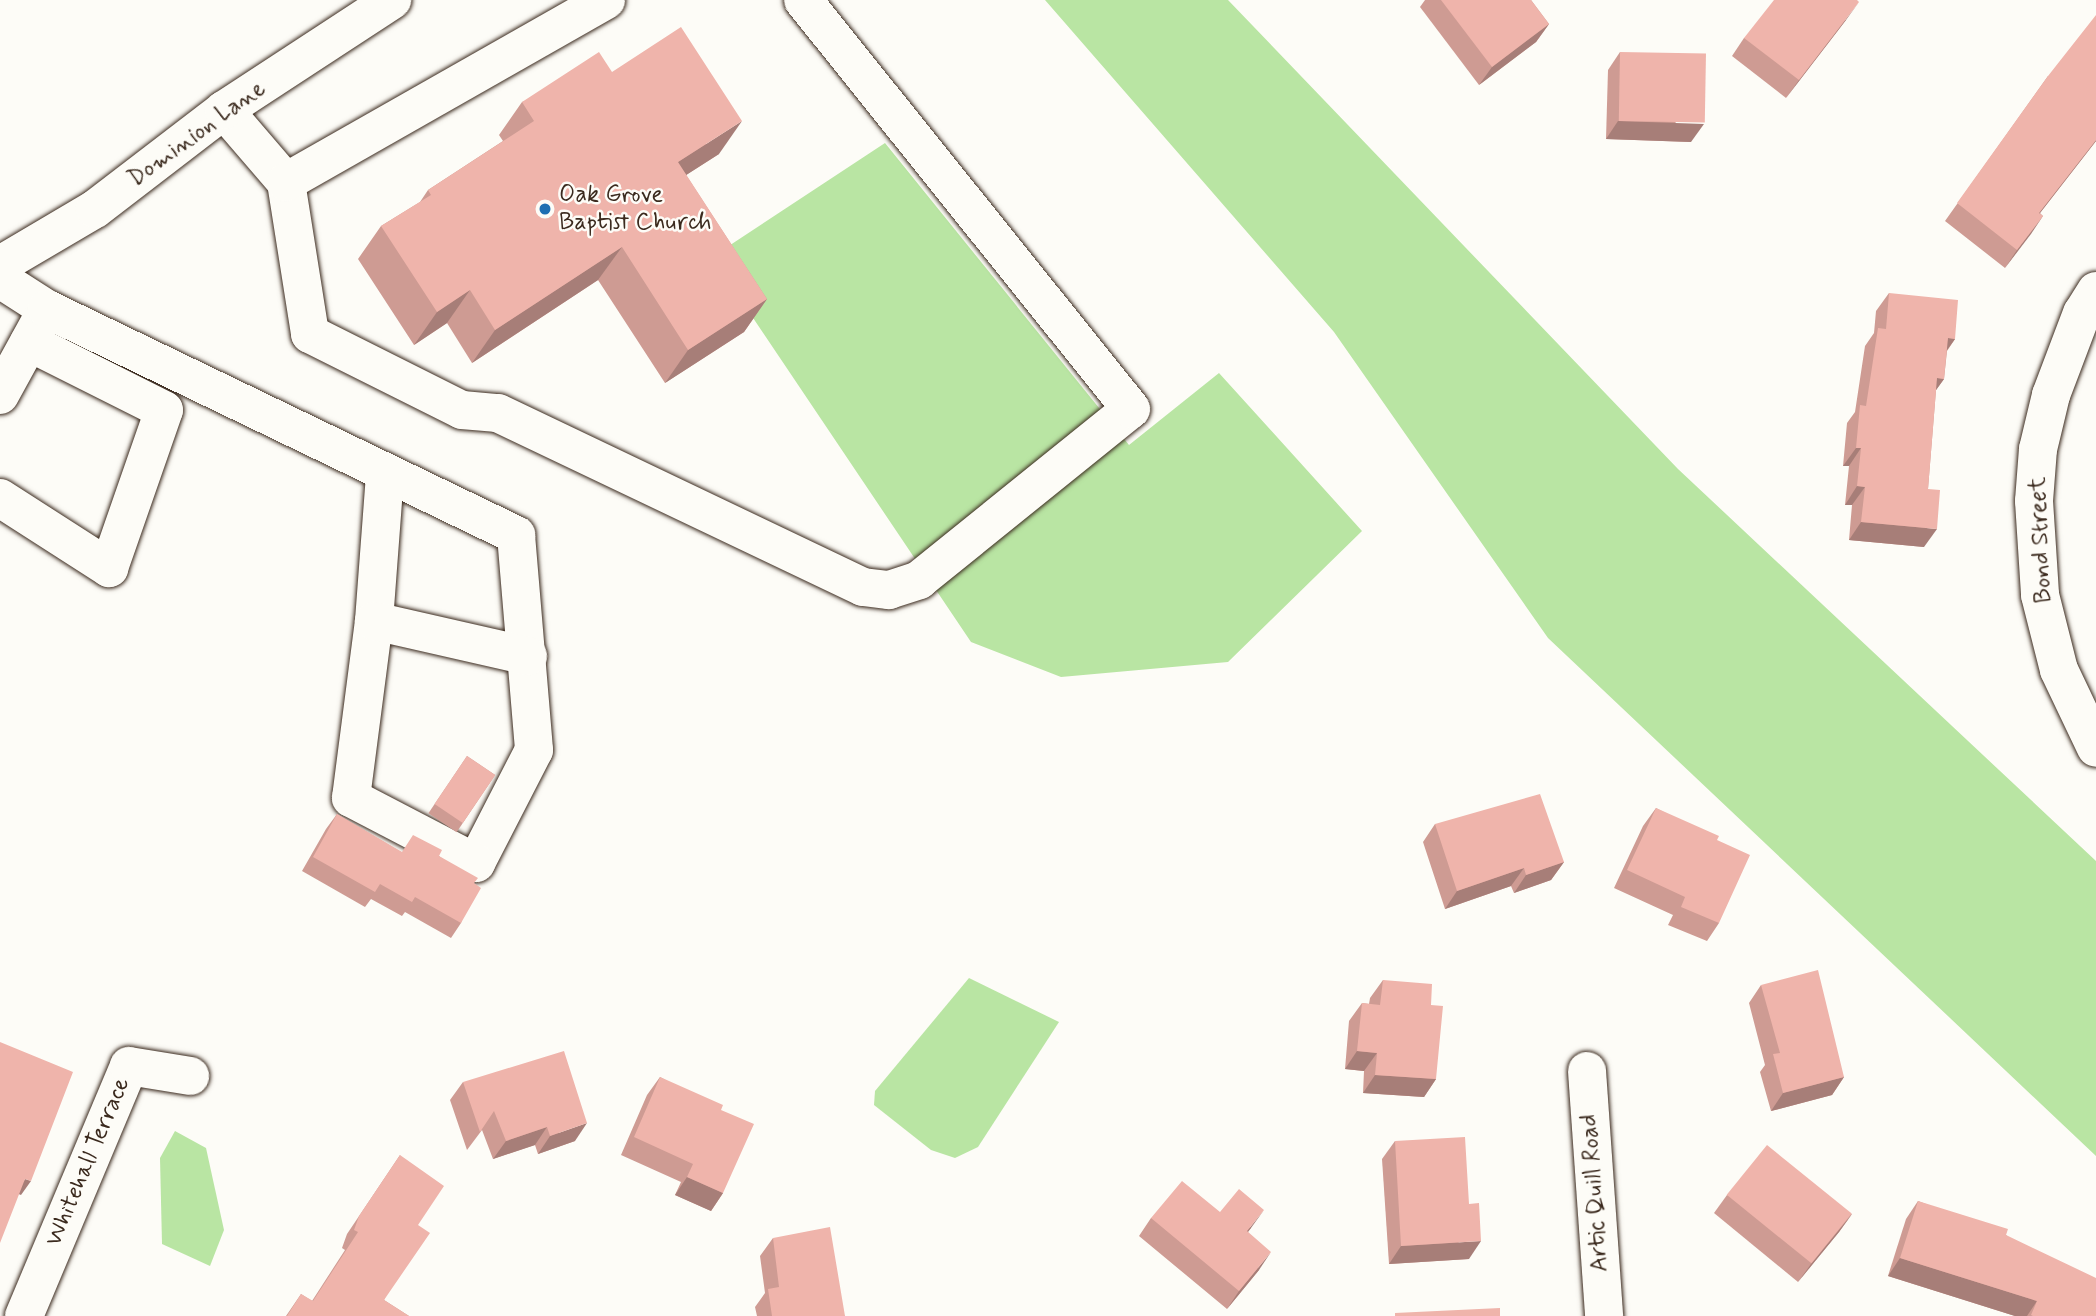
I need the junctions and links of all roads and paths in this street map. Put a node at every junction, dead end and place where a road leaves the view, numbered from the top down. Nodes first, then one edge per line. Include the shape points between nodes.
1 (392, 0) edge
2 (606, 0) edge
3 (803, 0) edge
4 (225, 110) junction
5 (286, 182) junction
6 (0, 265) edge
7 (0, 279) edge
8 (2096, 291) edge
9 (38, 325) junction
10 (0, 395) edge
11 (385, 473) junction
12 (0, 498) edge
13 (374, 621) junction
14 (528, 656) junction
15 (2096, 748) edge
16 (1587, 1071) dead end
17 (190, 1076) dead end
18 (24, 1316) edge
19 (1604, 1316) edge

1 - 4 street, Dominion Lane
2 - 5 street
3 - 5 street via 1131,409 919,580 889,590 863,587 498,413 462,410 310,334
4 - 5 street
4 - 6 street, Dominion Lane via 95,209
7 - 9 street
8 - 15 street, Bond Street via 2082,313 2052,395 2038,449 2034,501 2040,595 2049,633 2059,670
9 - 10 street
9 - 11 street
9 - 12 street via 164,410 109,568
11 - 13 street
11 - 14 street via 516,536
13 - 14 street
13 - 14 street via 351,798 476,863 534,750
16 - 19 street, Artic Quill Road
17 - 18 street, Whitehall Terrace via 128,1066

